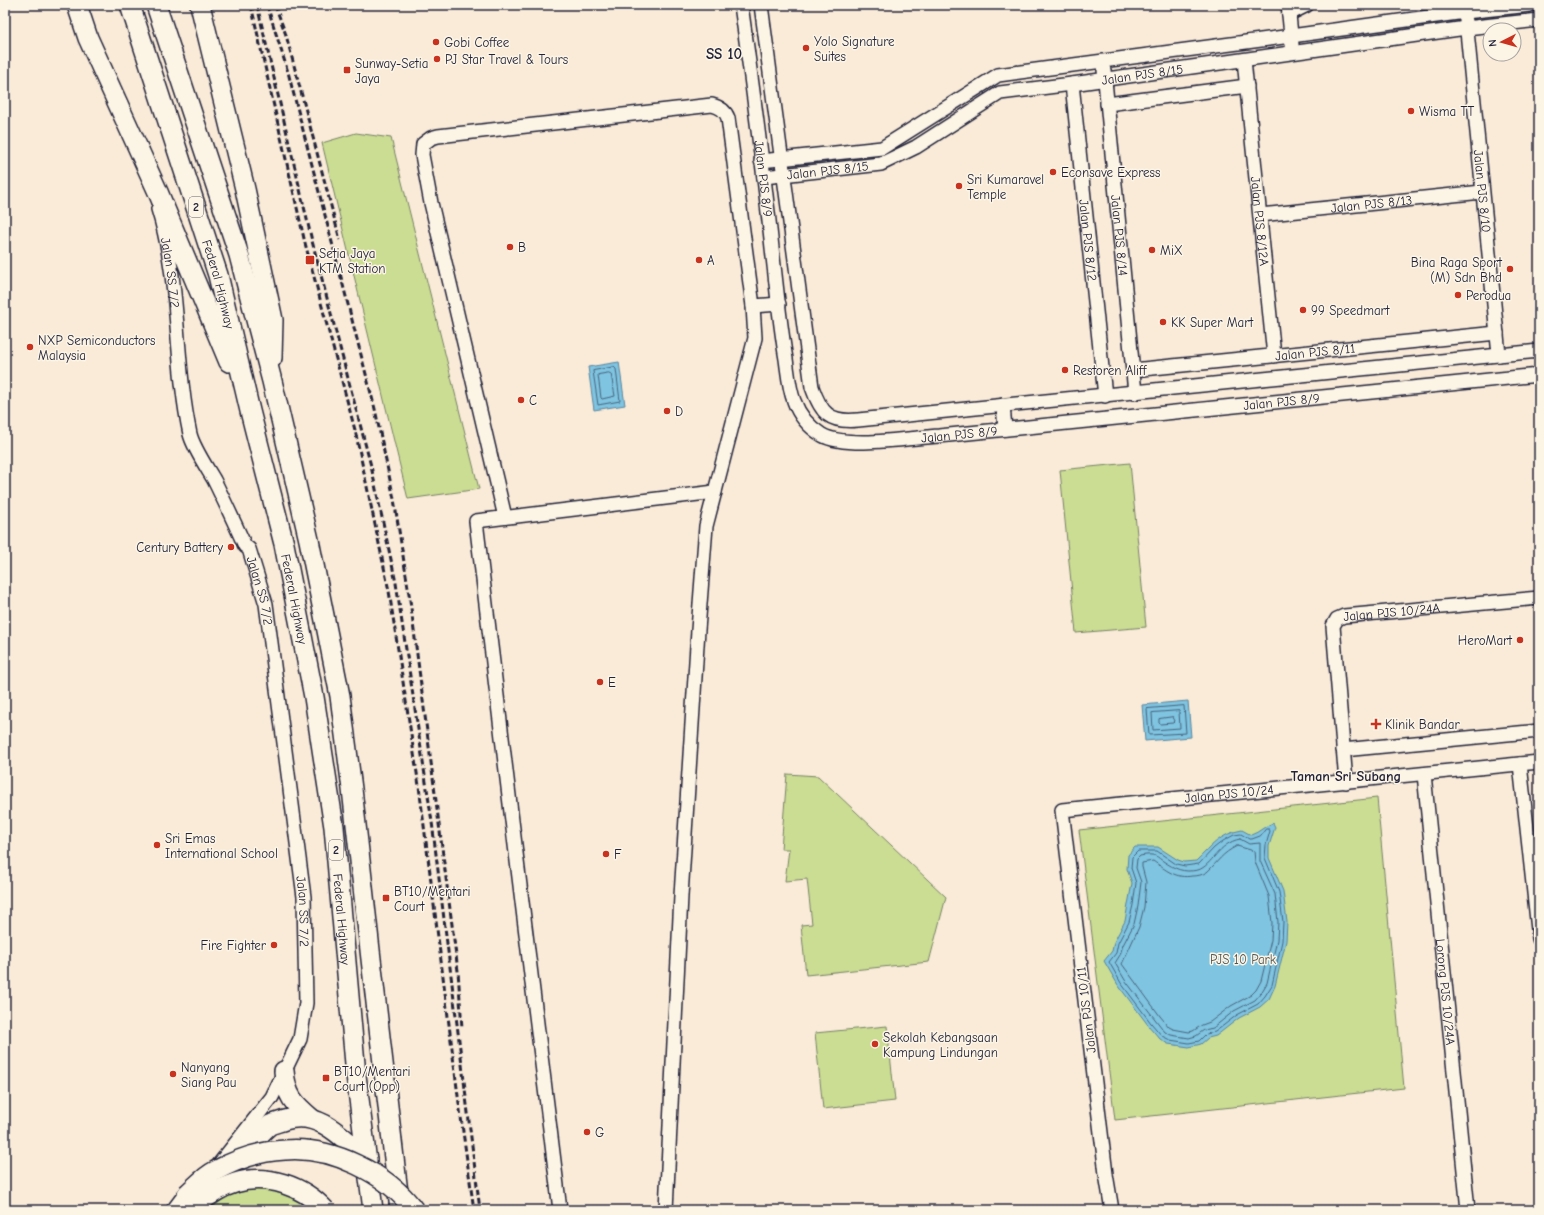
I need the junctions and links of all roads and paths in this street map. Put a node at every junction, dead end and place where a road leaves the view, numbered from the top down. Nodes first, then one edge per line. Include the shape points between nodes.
1 (77, 5) edge
2 (130, 5) edge
3 (156, 5) edge
4 (200, 5) edge
5 (741, 5) edge
6 (760, 5) edge
7 (1307, 5) edge
8 (1530, 5) edge
9 (1464, 8) edge
10 (1288, 9) edge
11 (1539, 20) edge
12 (1466, 28) junction
13 (1291, 36) junction
14 (1293, 52) junction
15 (1244, 60) junction
16 (1103, 61) junction
17 (1104, 79) junction
18 (1072, 84) junction
19 (1246, 86) junction
20 (1107, 104) junction
21 (139, 150) junction
22 (782, 159) junction
23 (761, 161) junction
24 (784, 175) junction
25 (764, 177) junction
26 (1482, 192) junction
27 (1260, 215) junction
28 (779, 304) junction
29 (753, 306) junction
30 (1497, 333) junction
31 (1539, 351) edge
32 (1499, 355) junction
33 (1274, 356) junction
34 (1133, 370) junction
35 (1539, 375) edge
36 (272, 381) junction
37 (1135, 392) junction
38 (1105, 396) junction
39 (1002, 405) junction
40 (250, 411) junction
41 (828, 415) junction
42 (1005, 429) junction
43 (831, 439) junction
44 (715, 492) junction
45 (505, 516) junction
46 (1539, 598) edge
47 (1539, 731) edge
48 (1343, 750) junction
49 (1539, 762) edge
50 (1520, 764) junction
51 (1424, 774) junction
52 (1346, 782) junction
53 (1062, 810) joint
54 (1539, 939) edge
55 (284, 1071) junction
56 (312, 1119) junction
57 (248, 1147) joint
58 (367, 1159) junction
59 (192, 1206) edge
60 (175, 1210) edge
61 (325, 1210) edge
62 (373, 1210) edge
63 (400, 1210) edge
64 (414, 1210) edge
65 (560, 1210) edge
66 (666, 1210) edge
67 (1112, 1210) edge
68 (1468, 1210) edge

1 - 21 highway via 88,38
2 - 40 highway, Federal Highway / 2 via 218,275
3 - 36 highway, Federal Highway / 2 via 239,255
4 - 36 highway via 245,189 273,320
5 - 23 street, Jalan PJS 8/9
6 - 22 street, Jalan PJS 8/9
7 - 10 street
8 - 9 street, Jalan PJS 8/15
9 - 12 street, Jalan PJS 8/10
9 - 13 street, Jalan PJS 8/15
10 - 13 street
11 - 12 street, Jalan PJS 8/15
12 - 14 street, Jalan PJS 8/15
12 - 26 street, Jalan PJS 8/10
13 - 14 street
13 - 16 street, Jalan PJS 8/15
14 - 15 street, Jalan PJS 8/15
15 - 17 street, Jalan PJS 8/15
15 - 19 street, Jalan PJS 8/12A
16 - 17 street
16 - 22 street, Jalan PJS 8/15 via 998,75 882,148
17 - 18 street, Jalan PJS 8/15
17 - 20 street, Jalan PJS 8/14
18 - 24 street, Jalan PJS 8/15 via 1000,93 916,147 881,164
18 - 38 street, Jalan PJS 8/12
19 - 20 street
19 - 27 street, Jalan PJS 8/12A
20 - 34 street, Jalan PJS 8/14
21 - 40 highway
21 - 55 street, Jalan SS 7/2 via 159,212 171,267 182,394 191,437 245,546 249,549 266,604 304,897 306,1003 300,1039
22 - 23 street, Jalan PJS 8/15
22 - 24 street, Jalan PJS 8/9
23 - 25 street, Jalan PJS 8/9
24 - 25 street, Jalan PJS 8/15
24 - 41 street, Jalan PJS 8/9 via 812,387 817,402
25 - 28 street, Jalan PJS 8/9
26 - 27 street, Jalan PJS 8/13
26 - 30 street, Jalan PJS 8/10
27 - 33 street, Jalan PJS 8/12A
28 - 29 street
28 - 43 street, Jalan PJS 8/9 via 783,340 799,414 810,426
29 - 44 street via 755,338
29 - 45 street via 728,118 718,106 438,136 426,141 423,144 422,156 431,202
30 - 32 street, Jalan PJS 8/10
30 - 33 street, Jalan PJS 8/11
31 - 32 street, Jalan PJS 8/9
32 - 37 street, Jalan PJS 8/9
33 - 34 street, Jalan PJS 8/11
34 - 37 street, Jalan PJS 8/14
35 - 42 street, Jalan PJS 8/9
36 - 63 highway, Federal Highway / 2 via 309,540 340,696
37 - 38 street, Jalan PJS 8/9
38 - 39 street, Jalan PJS 8/9
39 - 41 street, Jalan PJS 8/9 via 845,421
39 - 42 street
40 - 58 highway, Federal Highway / 2 via 284,544 316,712 334,827 356,1075
41 - 43 street
42 - 43 street, Jalan PJS 8/9 via 860,442
44 - 45 street
44 - 66 street via 706,526 698,630 681,896
45 - 65 street via 476,521
46 - 48 street, Jalan PJS 10/24A via 1344,616 1337,619 1333,626
47 - 48 street
48 - 52 street, Jalan PJS 10/24A
49 - 50 street, Jalan PJS 10/24
50 - 51 street, Jalan PJS 10/24
50 - 54 street
51 - 52 street, Jalan PJS 10/24
51 - 68 street, Lorong PJS 10/24A
52 - 53 street, Jalan PJS 10/24
53 - 67 street, Jalan PJS 10/11
55 - 56 highway via 288,1093 296,1105
55 - 59 street, Jalan SS 7/2 via 272,1097 218,1165
56 - 57 highway via 291,1118 271,1125
56 - 58 highway via 331,1128
57 - 59 street
58 - 62 highway, Federal Highway / 2
59 - 60 main road
59 - 61 highway, bridge via 235,1183 255,1180 272,1181 294,1187
59 - 64 highway, bridge via 214,1171 239,1159 268,1152 304,1150 332,1155 377,1175

